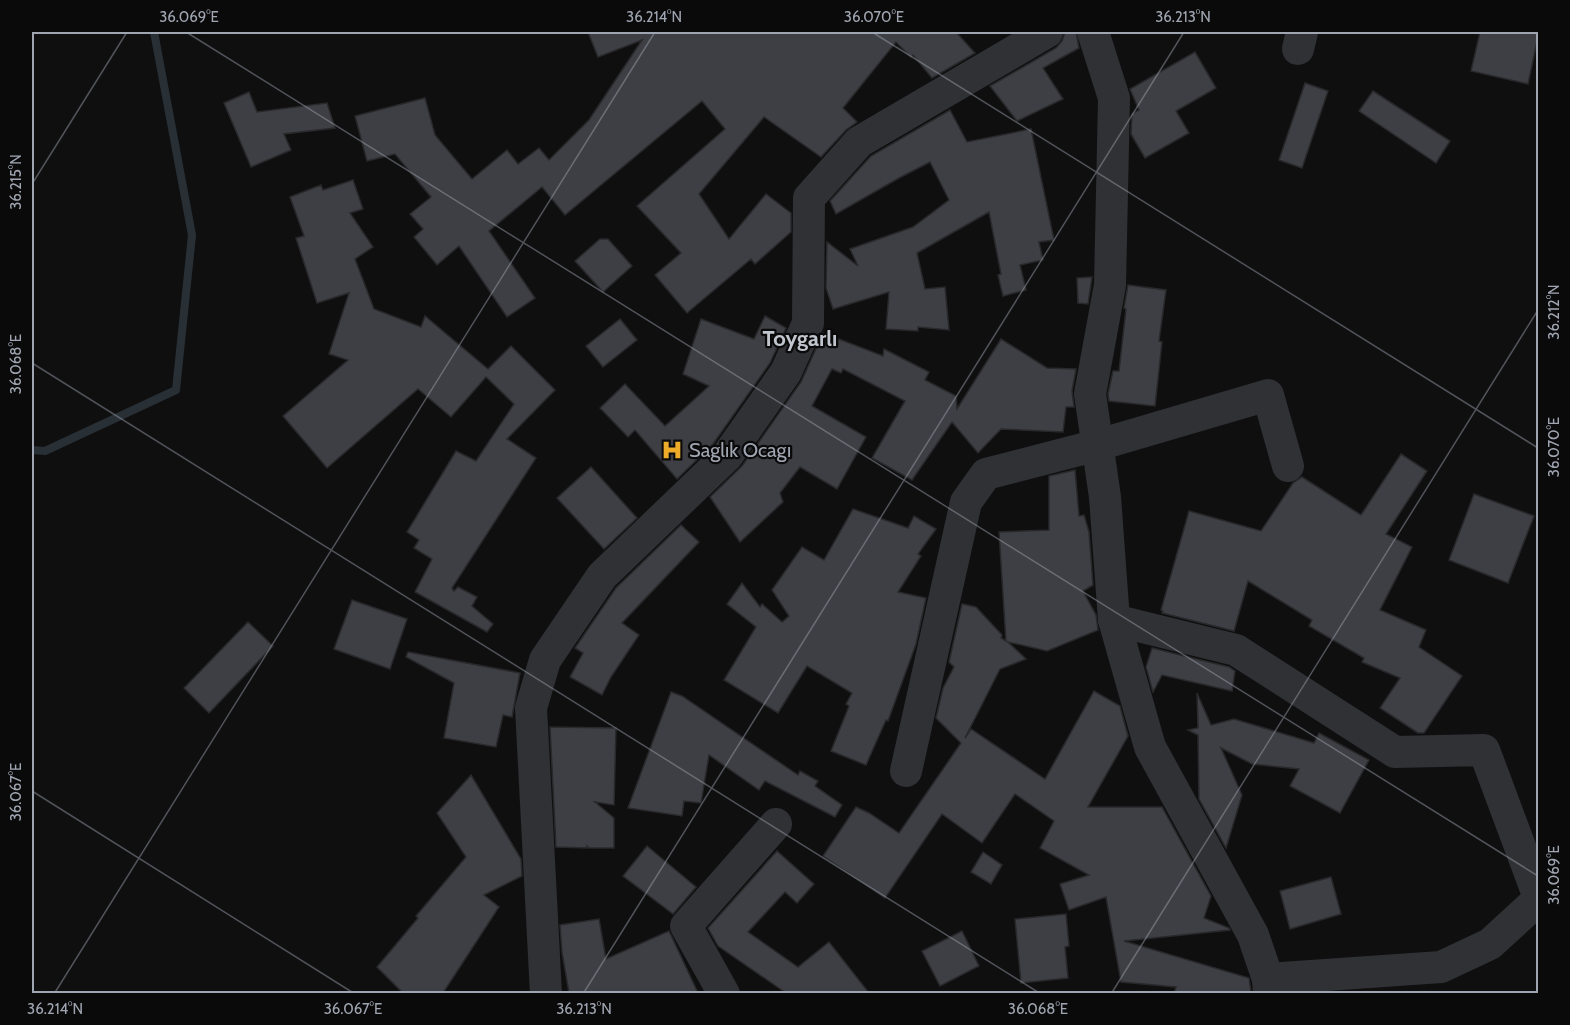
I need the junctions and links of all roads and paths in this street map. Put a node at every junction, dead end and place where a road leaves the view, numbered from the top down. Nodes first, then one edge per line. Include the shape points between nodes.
1 (1047, 32) edge
2 (1093, 32) edge
3 (1098, 445) junction
4 (1288, 466) dead end
5 (1113, 620) junction
6 (906, 771) dead end
7 (776, 824) dead end
8 (1539, 895) edge
9 (1539, 900) edge
10 (1268, 986) edge
11 (546, 993) edge
12 (724, 993) edge

1 - 11 street via 859,142 809,198 808,323 786,372 727,456 602,576 545,660 531,708
2 - 3 street via 1114,98 1110,285 1090,394
3 - 4 street via 1268,395
3 - 5 street
3 - 6 street via 986,474 966,502
5 - 8 street via 1236,650 1395,752 1484,750
5 - 10 street via 1150,747 1253,934
7 - 12 street via 686,926
9 - 10 street via 1490,944 1441,967

